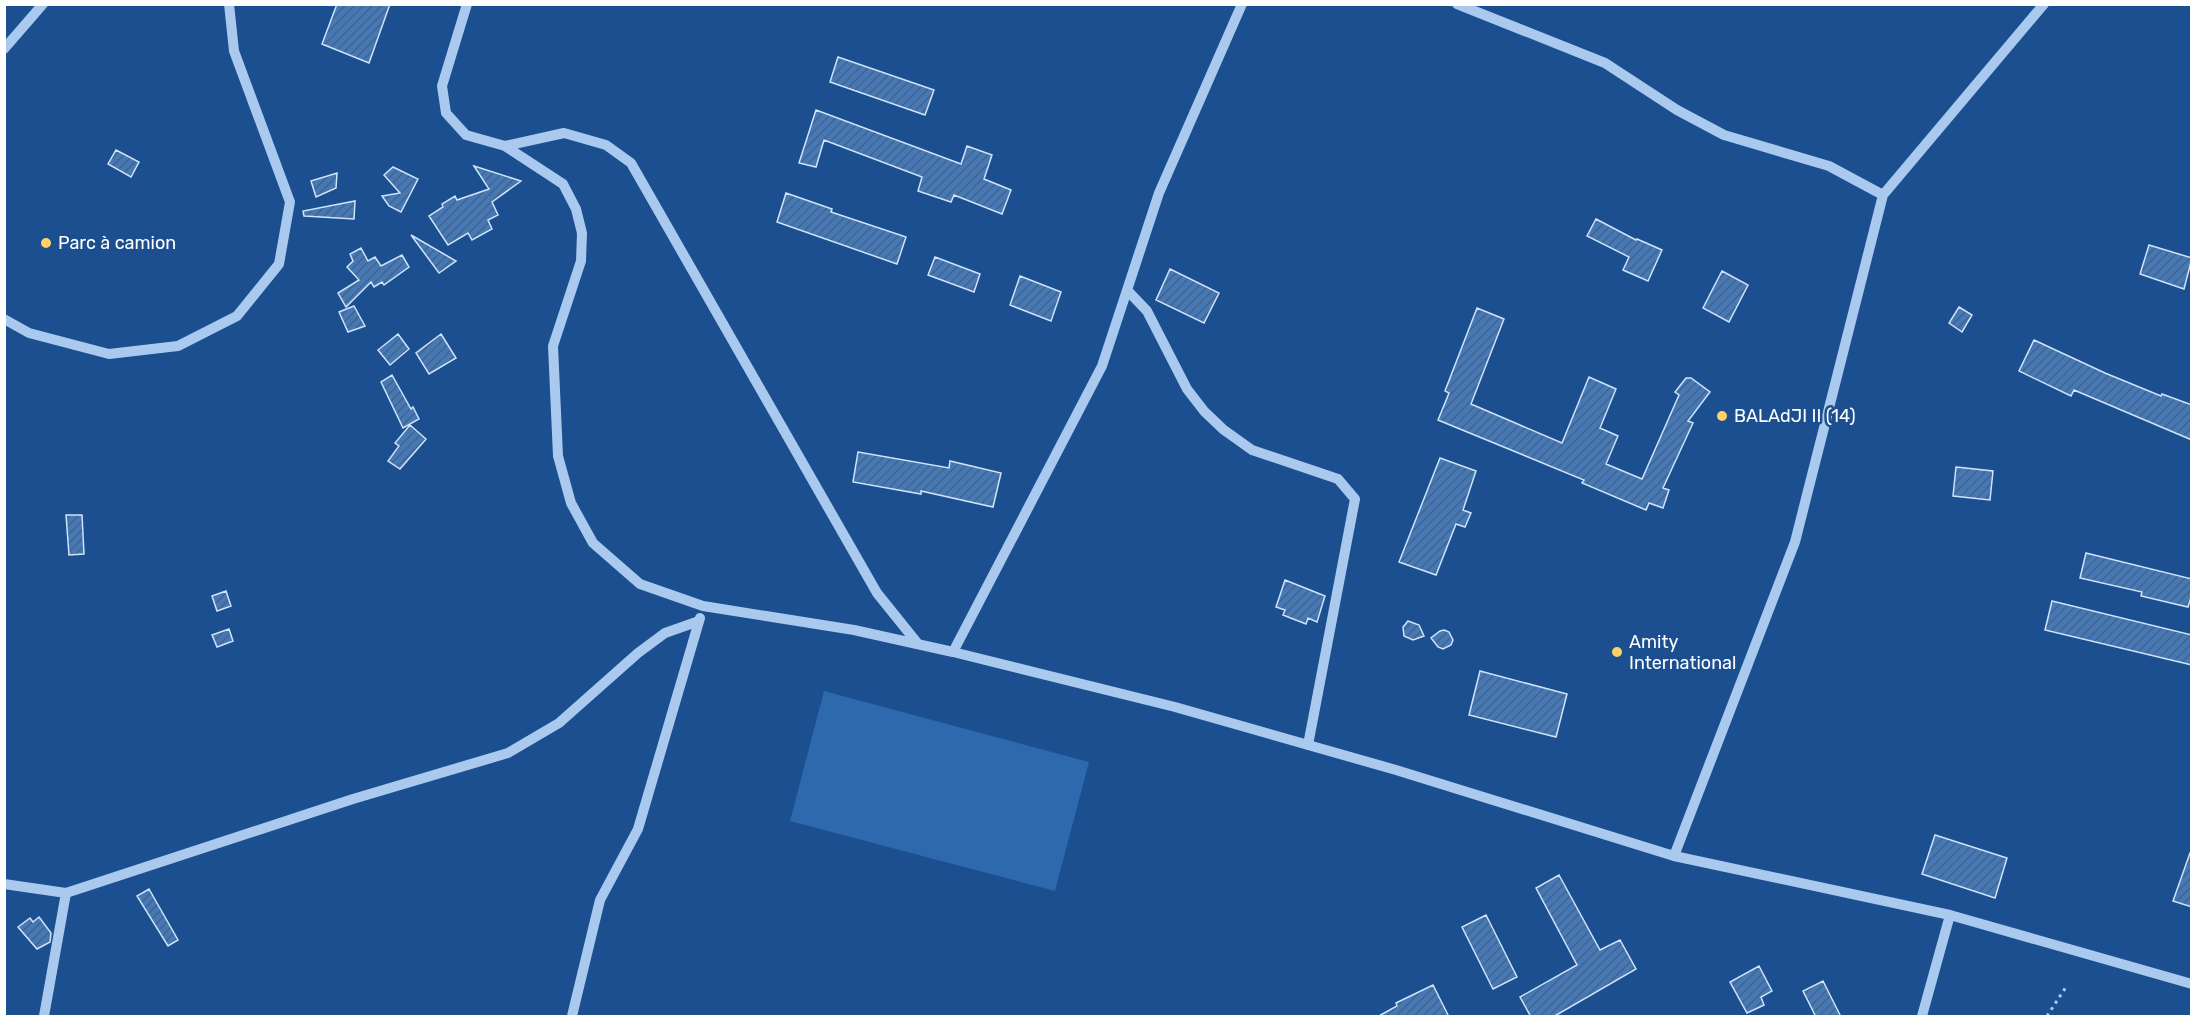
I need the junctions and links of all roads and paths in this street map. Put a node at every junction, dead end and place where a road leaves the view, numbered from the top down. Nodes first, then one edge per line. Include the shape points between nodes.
1 (43, 4) edge
2 (229, 4) edge
3 (467, 4) edge
4 (1242, 4) edge
5 (1457, 4) edge
6 (2044, 4) edge
7 (4, 49) edge
8 (505, 146) junction
9 (1883, 195) junction
10 (1127, 290) junction
11 (4, 319) edge
12 (703, 606) junction
13 (699, 621) junction
14 (918, 644) junction
15 (953, 652) junction
16 (1308, 745) junction
17 (1674, 856) junction
18 (4, 884) edge
19 (66, 893) junction
20 (1950, 915) junction
21 (2192, 984) edge
22 (2066, 987) dead end
23 (44, 1017) edge
24 (572, 1017) edge
25 (1922, 1017) edge
26 (2047, 1017) edge

1 - 7 street
2 - 11 street via 234,51 290,202 279,264 237,316 178,346 109,354 29,333
3 - 8 street via 442,86 446,113 466,135
4 - 10 street via 1159,193
5 - 9 street via 1605,63 1724,135 1829,166
6 - 9 street
8 - 12 street via 563,184 582,233 581,261 553,346 558,456 572,503 593,543 640,584
8 - 14 street via 564,133 606,146 631,163 878,593
9 - 17 street via 1795,542
10 - 15 street via 1102,366
10 - 16 street via 1147,311 1186,389 1224,430 1252,450 1338,479 1355,499
12 - 13 street
12 - 14 street
13 - 19 street via 664,633 559,723 508,753
13 - 24 street via 638,829 600,900
14 - 15 street
15 - 16 street via 1175,707
16 - 17 street
17 - 20 street
18 - 19 street
19 - 23 street
20 - 21 street
20 - 25 street
22 - 26 path

